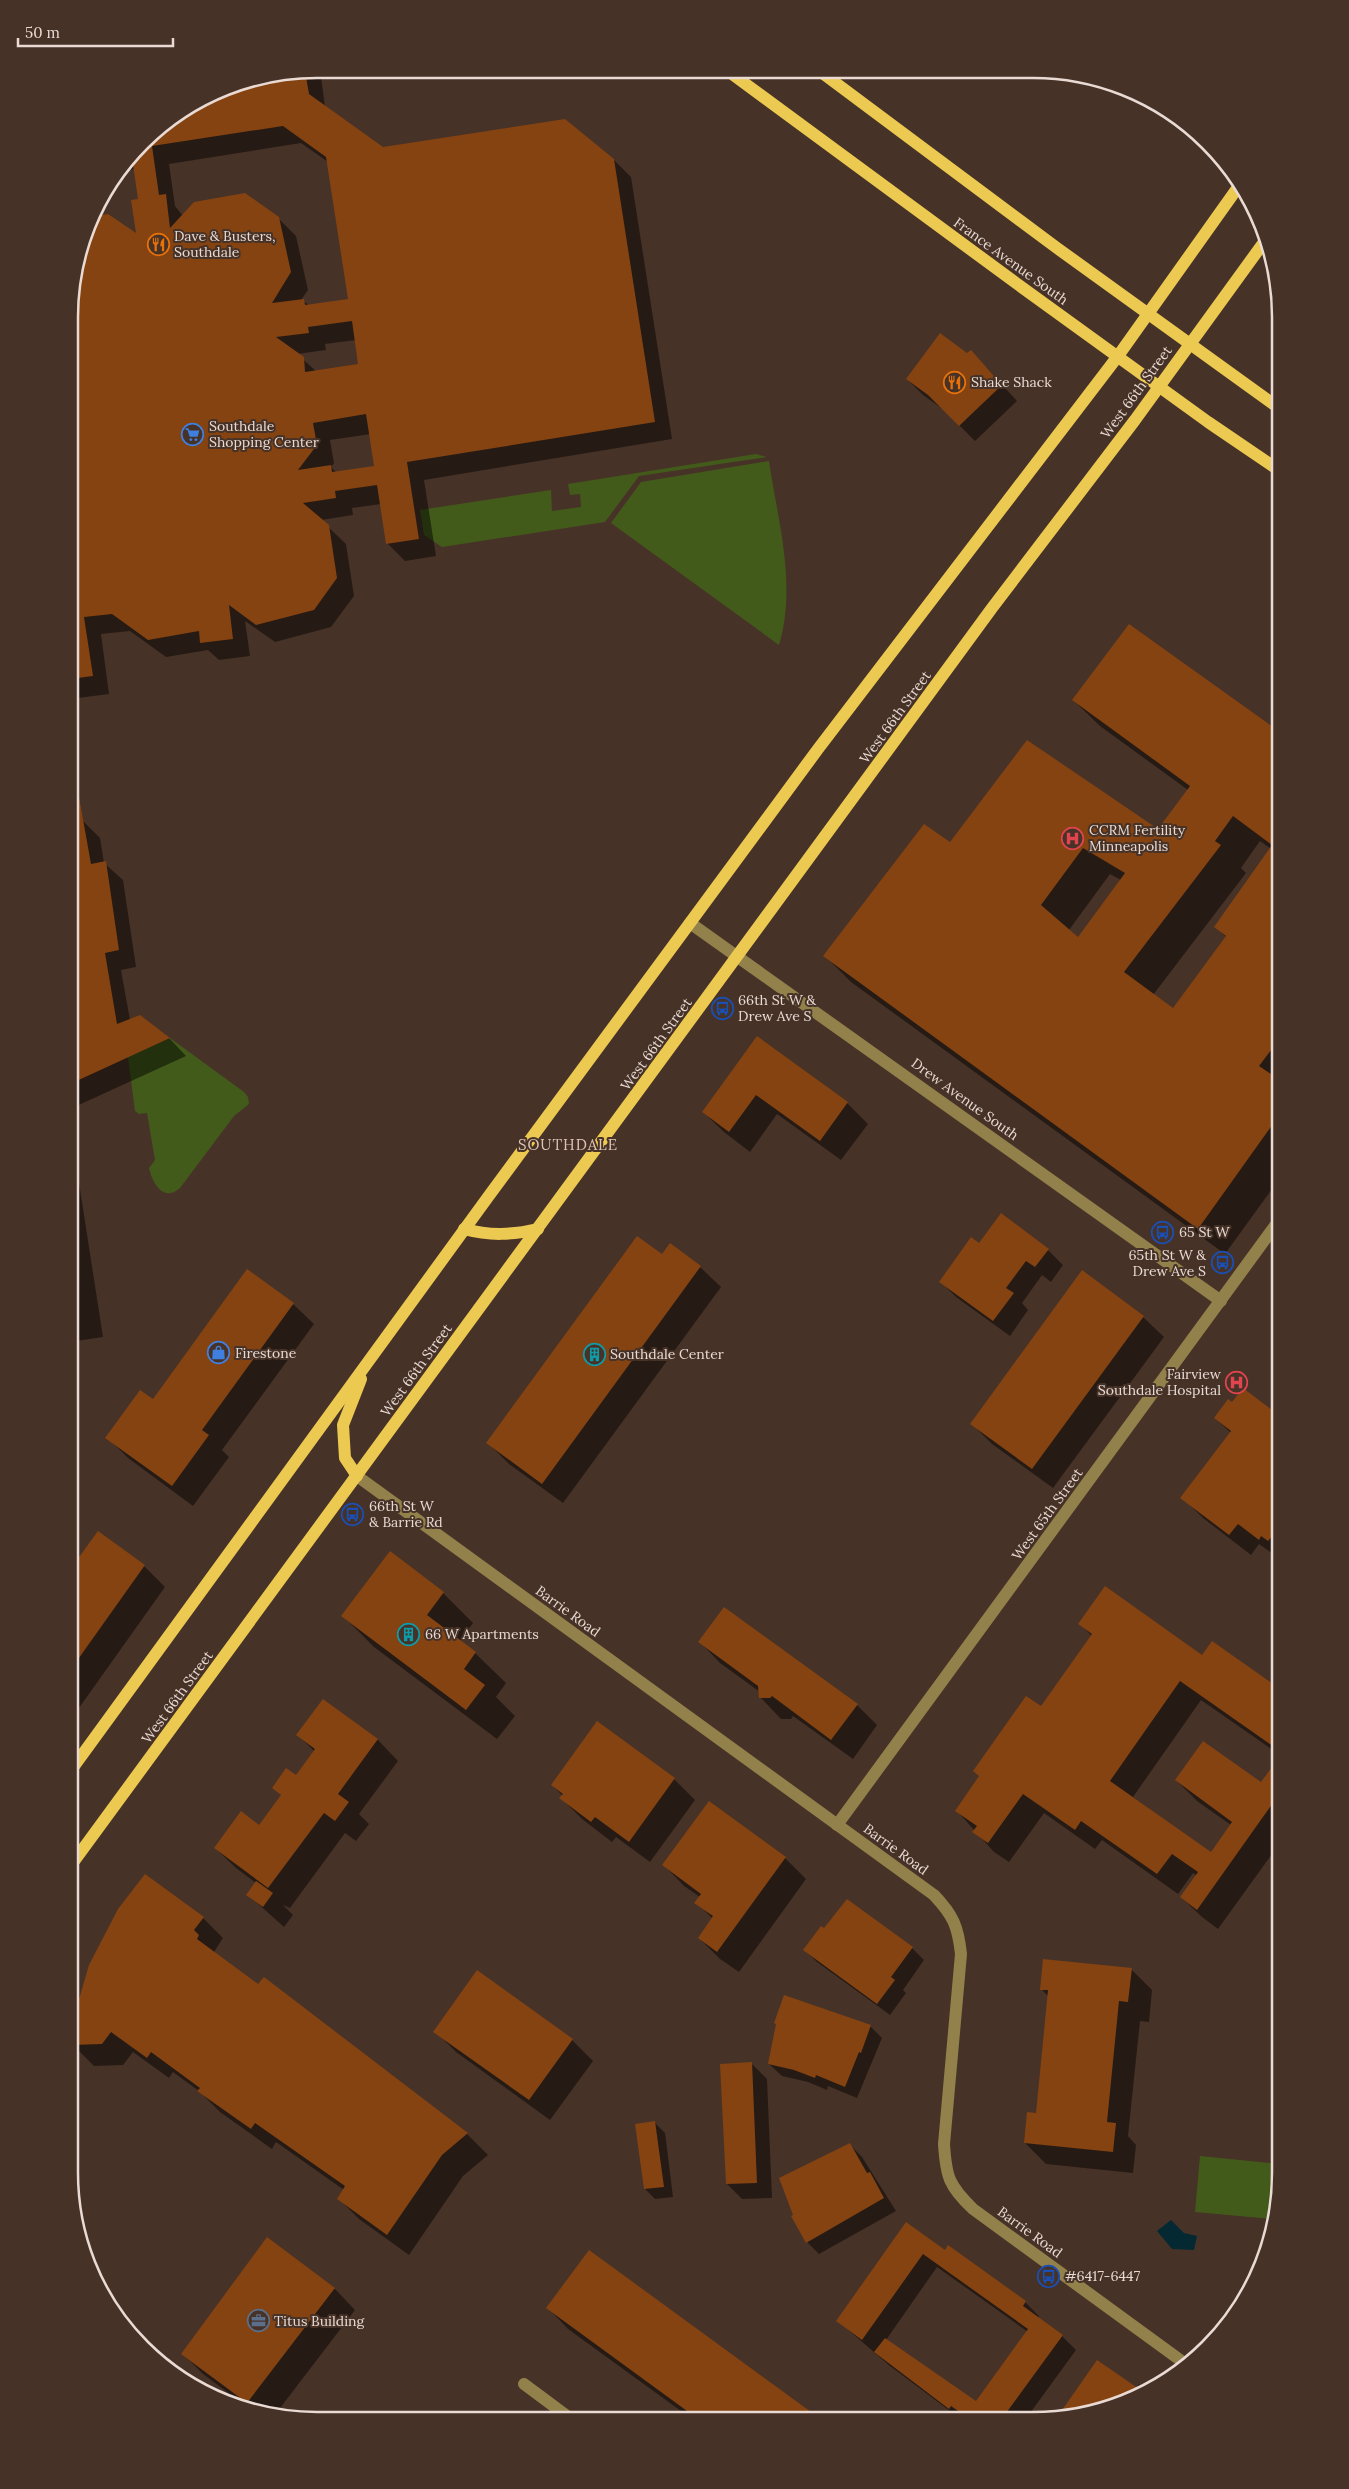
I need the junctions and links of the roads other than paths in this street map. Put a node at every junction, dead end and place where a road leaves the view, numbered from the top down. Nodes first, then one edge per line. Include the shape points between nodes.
1 (738, 78) edge
2 (829, 78) edge
3 (1236, 191) edge
4 (1261, 246) edge
5 (1147, 314) junction
6 (1190, 344) junction
7 (1118, 356) junction
8 (1160, 386) junction
9 (1272, 403) edge
10 (1272, 465) edge
11 (690, 923) junction
12 (738, 957) junction
13 (464, 1229) junction
14 (538, 1230) junction
15 (1272, 1230) edge
16 (1220, 1301) junction
17 (367, 1363) junction
18 (357, 1476) junction
19 (85, 1750) junction
20 (78, 1756) edge
21 (78, 1760) edge
22 (837, 1825) junction
23 (78, 1856) edge
24 (1181, 2360) edge
25 (524, 2384) dead end
26 (562, 2412) edge

1 - 7 main road, France Avenue South
2 - 5 main road
3 - 5 main road
4 - 6 main road, West 66th Street
5 - 6 main road
5 - 7 main road
6 - 8 main road, West 66th Street
6 - 9 main road
7 - 8 main road, France Avenue South
7 - 11 main road via 928,602
8 - 10 main road, France Avenue South
8 - 12 main road, West 66th Street via 992,608
11 - 12 street, Drew Avenue South
11 - 13 main road
12 - 14 main road, West 66th Street
12 - 16 street, Drew Avenue South
13 - 14 main road via 480,1234 509,1235
13 - 17 main road
14 - 18 main road, West 66th Street
15 - 16 street, West 65th Street
16 - 22 street, West 65th Street
17 - 18 main road via 343,1425 345,1458
17 - 19 main road
18 - 22 street, Barrie Road
18 - 23 main road, West 66th Street
19 - 20 main road
19 - 21 main road
22 - 24 street, Barrie Road via 934,1895 949,1911 959,1932 961,1954 944,2144 946,2169 955,2191 973,2209
25 - 26 street

